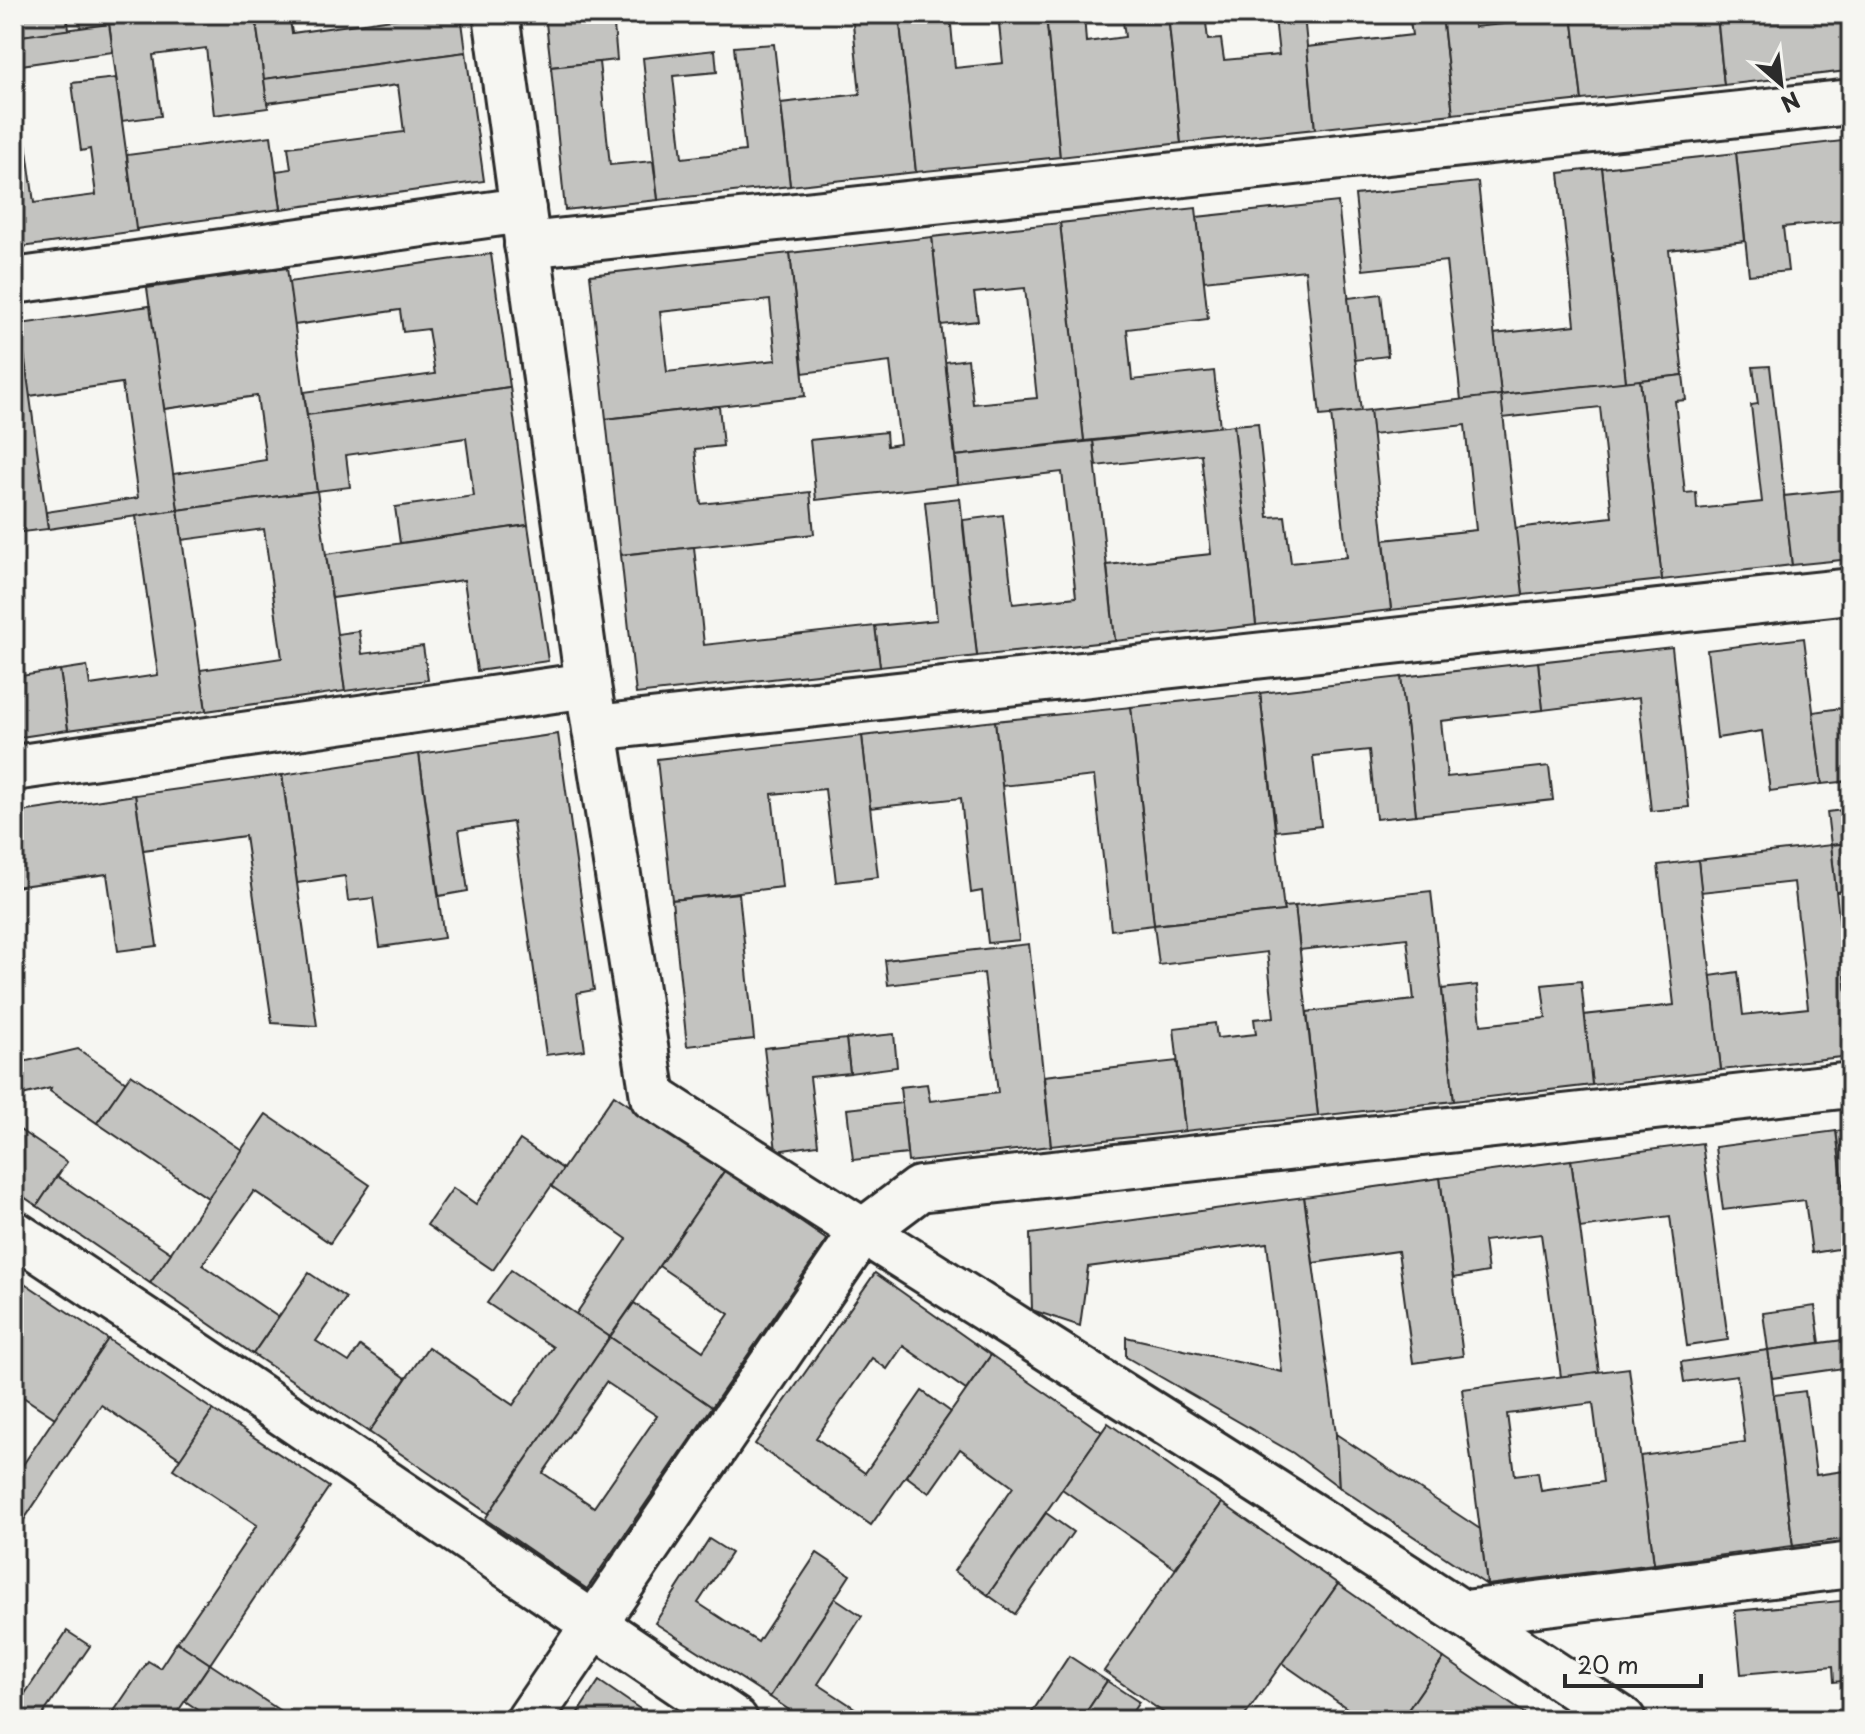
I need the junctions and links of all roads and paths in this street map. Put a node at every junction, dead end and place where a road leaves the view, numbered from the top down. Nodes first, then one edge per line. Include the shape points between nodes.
1 (496, 14) edge
2 (1851, 102) edge
3 (525, 228) junction
4 (14, 281) edge
5 (1851, 591) edge
6 (588, 685) junction
7 (595, 728) junction
8 (14, 768) edge
9 (1851, 1085) edge
10 (862, 1232) junction
11 (14, 1233) edge
12 (1851, 1565) edge
13 (1465, 1613) junction
14 (595, 1626) junction
15 (529, 1720) edge
16 (735, 1720) edge
17 (1623, 1720) edge

1 - 3 street
2 - 3 street
3 - 4 street
3 - 6 street
5 - 7 street
6 - 7 street
6 - 8 street
7 - 10 street via 653,1097
9 - 10 street via 919,1189
10 - 13 street
10 - 14 street
11 - 14 street
12 - 13 street
13 - 17 street
14 - 15 street
14 - 16 street

